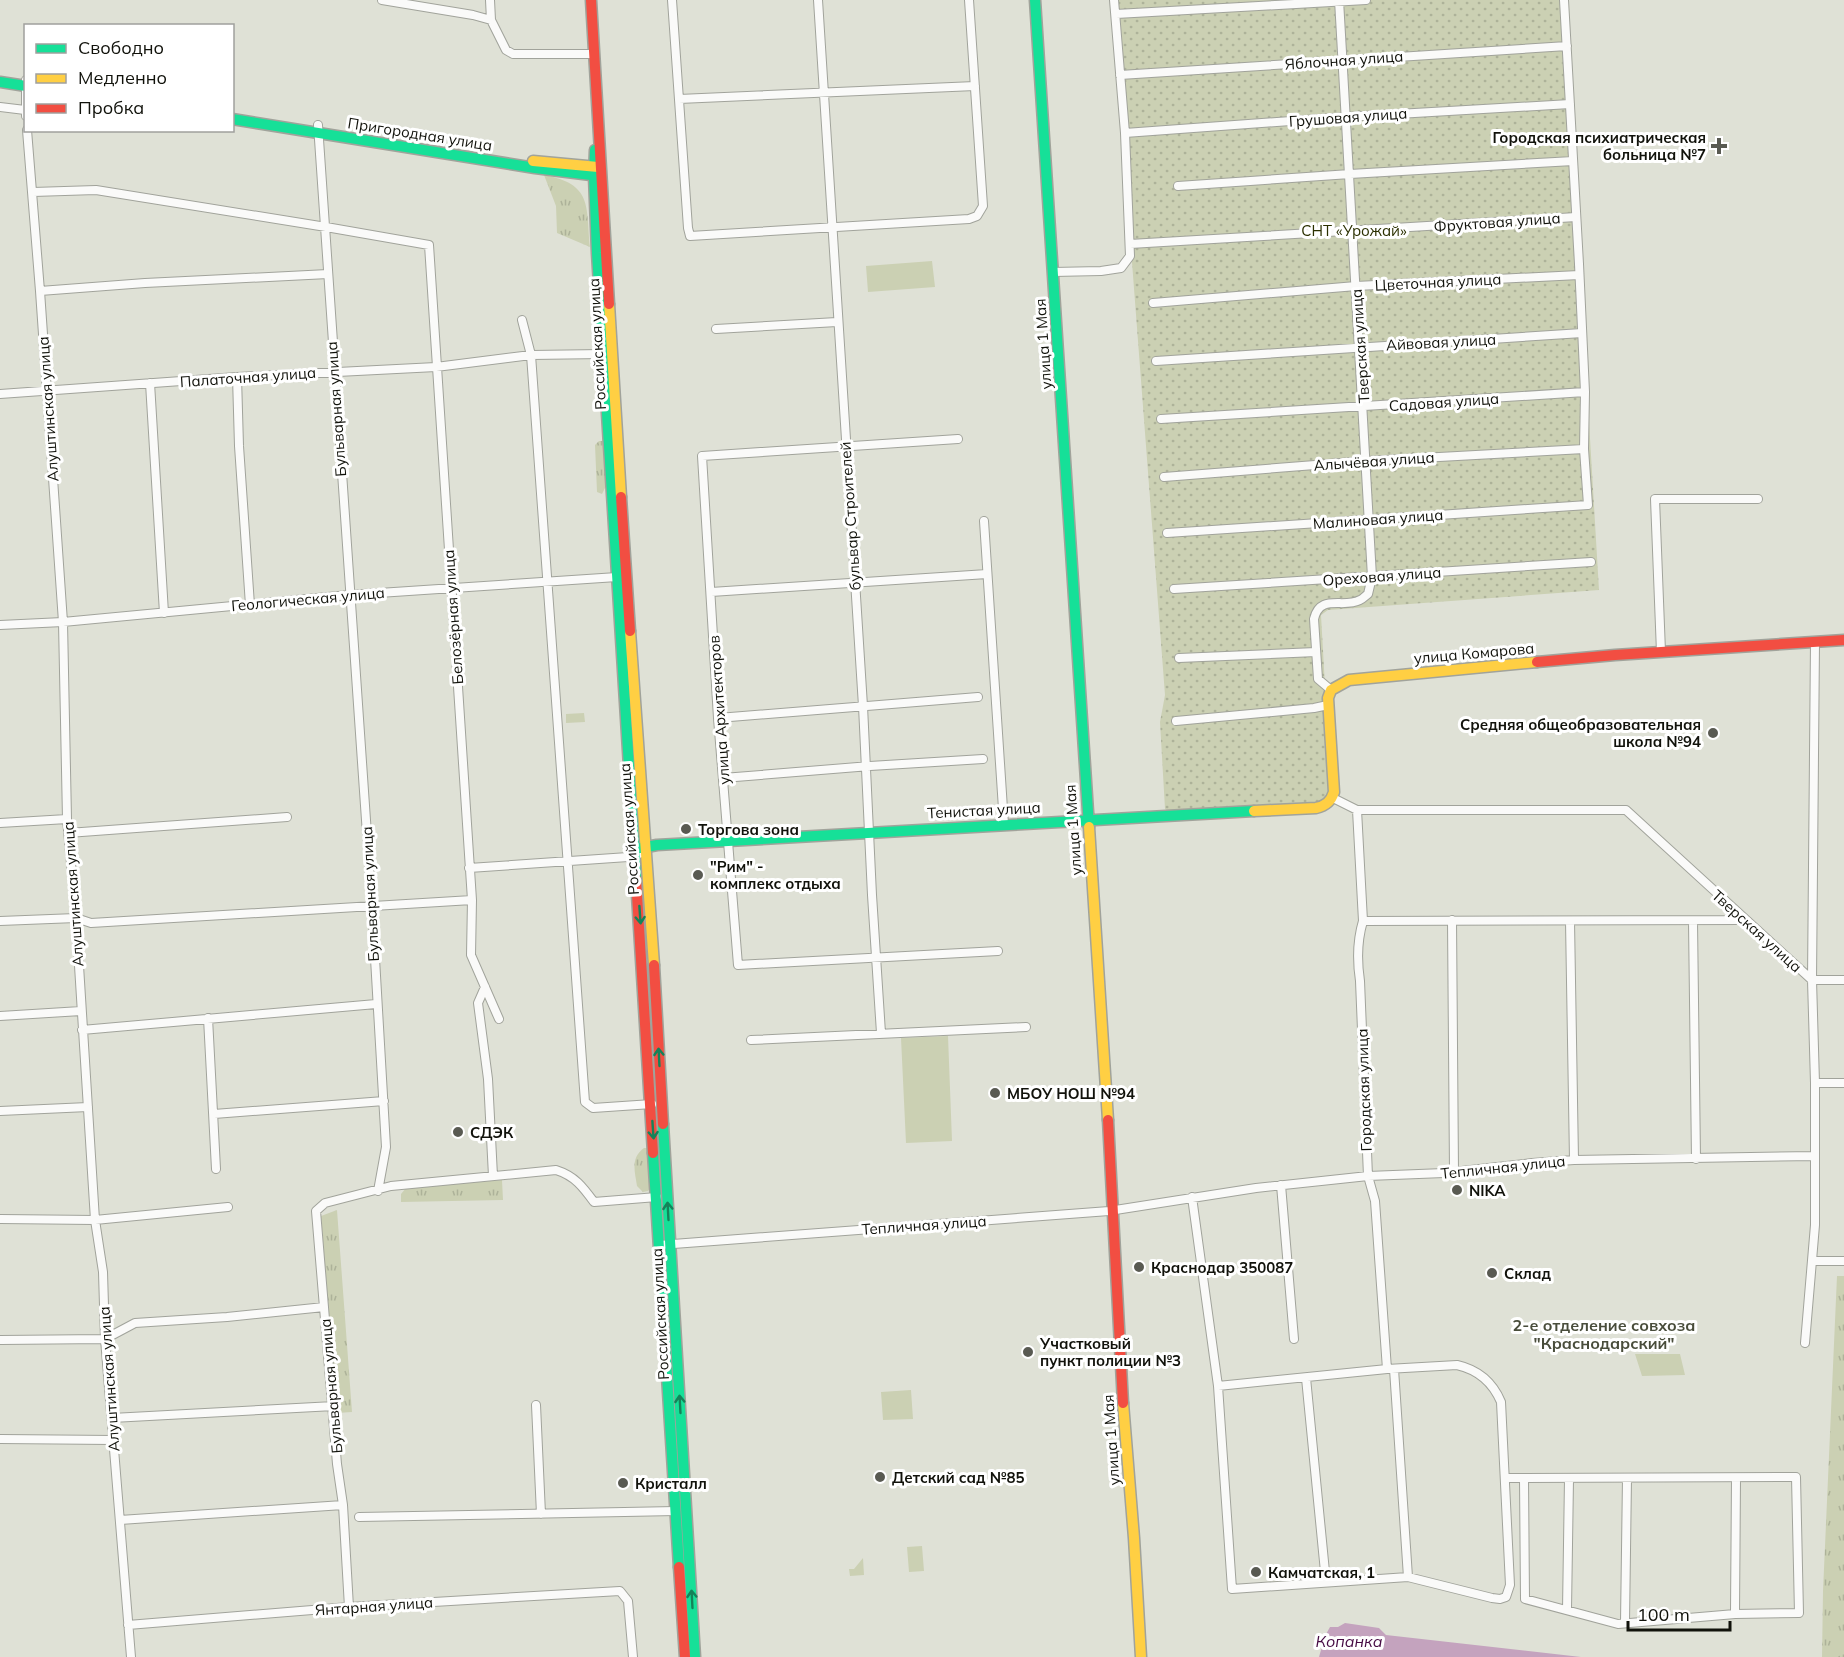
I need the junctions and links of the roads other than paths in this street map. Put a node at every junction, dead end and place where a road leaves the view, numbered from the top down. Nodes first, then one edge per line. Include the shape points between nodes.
1 (382, 0) edge
2 (490, 0) edge
3 (586, 0) edge
4 (591, 0) edge
5 (672, 0) edge
6 (818, 0) edge
7 (969, 0) edge
8 (1035, 0) edge
9 (1114, 0) edge
10 (1366, 0) edge
11 (1564, 0) edge
12 (393, 1) edge
13 (1339, 1) edge
14 (1116, 14) junction
15 (491, 20) junction
16 (1567, 46) junction
17 (592, 54) junction
18 (1343, 60) junction
19 (0, 75) edge
20 (1120, 75) junction
21 (0, 82) edge
22 (24, 83) edge
23 (24, 83) edge
24 (975, 86) junction
25 (824, 92) junction
26 (679, 99) junction
27 (1570, 104) junction
28 (0, 106) edge
29 (24, 110) edge
30 (234, 112) edge
31 (1346, 117) junction
32 (234, 119) edge
33 (319, 129) junction
34 (27, 132) edge
35 (1125, 133) junction
36 (1573, 161) junction
37 (598, 172) junction
38 (1350, 174) junction
39 (1178, 186) dead end
40 (33, 192) junction
41 (1576, 217) junction
42 (326, 226) junction
43 (833, 226) junction
44 (1353, 231) junction
45 (1130, 244) junction
46 (1053, 272) junction
47 (328, 274) junction
48 (1579, 275) junction
49 (1356, 286) junction
50 (40, 291) junction
51 (1153, 303) dead end
52 (522, 320) dead end
53 (837, 322) junction
54 (716, 330) dead end
55 (1582, 333) junction
56 (1359, 347) junction
57 (608, 354) junction
58 (531, 355) junction
59 (1156, 361) dead end
60 (436, 367) junction
61 (334, 372) junction
62 (237, 377) junction
63 (150, 383) junction
64 (46, 391) junction
65 (1585, 392) junction
66 (0, 394) edge
67 (1364, 407) junction
68 (1161, 419) dead end
69 (958, 439) dead end
70 (846, 445) junction
71 (1584, 449) junction
72 (1366, 461) junction
73 (1164, 477) dead end
74 (1758, 499) dead end
75 (1369, 520) junction
76 (984, 521) dead end
77 (1167, 533) dead end
78 (1591, 562) dead end
79 (987, 574) junction
80 (617, 577) junction
81 (1372, 577) junction
82 (549, 580) junction
83 (855, 583) junction
84 (451, 587) junction
85 (1174, 590) dead end
86 (711, 592) junction
87 (349, 595) junction
88 (250, 605) junction
89 (164, 613) junction
90 (63, 622) junction
91 (0, 625) edge
92 (1844, 640) edge
93 (1814, 647) junction
94 (1316, 652) junction
95 (1661, 652) junction
96 (1179, 658) dead end
97 (1334, 688) junction
98 (978, 697) dead end
99 (1328, 705) junction
100 (863, 706) junction
101 (718, 718) junction
102 (1176, 721) dead end
103 (982, 759) dead end
104 (865, 766) junction
105 (723, 778) junction
106 (1333, 798) junction
107 (1357, 810) junction
108 (287, 817) dead end
109 (67, 819) junction
110 (1087, 819) junction
111 (0, 824) edge
112 (1004, 824) junction
113 (870, 831) junction
114 (68, 833) junction
115 (728, 841) junction
116 (641, 851) junction
117 (569, 861) junction
118 (470, 868) junction
119 (472, 900) junction
120 (372, 907) junction
121 (76, 918) junction
122 (1452, 920) junction
123 (1744, 920) junction
124 (0, 921) edge
125 (1363, 921) junction
126 (1570, 921) junction
127 (1693, 921) junction
128 (998, 951) dead end
129 (876, 956) junction
130 (1812, 980) junction
131 (1844, 980) edge
132 (485, 987) junction
133 (376, 1004) junction
134 (81, 1011) junction
135 (0, 1016) edge
136 (208, 1018) junction
137 (499, 1019) dead end
138 (1026, 1027) dead end
139 (82, 1030) junction
140 (881, 1033) junction
141 (751, 1040) dead end
142 (1815, 1083) junction
143 (1844, 1083) edge
144 (384, 1101) junction
145 (652, 1104) junction
146 (88, 1107) junction
147 (0, 1111) edge
148 (214, 1114) junction
149 (1815, 1156) junction
150 (1696, 1159) junction
151 (1574, 1160) junction
152 (216, 1169) dead end
153 (1454, 1172) junction
154 (493, 1176) junction
155 (1368, 1176) junction
156 (1281, 1185) junction
157 (378, 1191) junction
158 (657, 1197) junction
159 (1189, 1198) junction
160 (228, 1207) dead end
161 (1113, 1210) junction
162 (0, 1220) edge
163 (95, 1220) junction
164 (665, 1245) junction
165 (1812, 1261) junction
166 (1844, 1261) edge
167 (324, 1307) junction
168 (105, 1339) junction
169 (1294, 1339) dead end
170 (0, 1341) edge
171 (1805, 1343) dead end
172 (1390, 1369) junction
173 (1306, 1377) junction
174 (1218, 1386) junction
175 (536, 1404) dead end
176 (334, 1406) junction
177 (112, 1418) junction
178 (0, 1439) edge
179 (113, 1440) junction
180 (1505, 1473) junction
181 (1627, 1478) junction
182 (1736, 1478) junction
183 (1524, 1479) junction
184 (1569, 1479) junction
185 (343, 1505) junction
186 (676, 1510) junction
187 (541, 1514) junction
188 (359, 1517) dead end
189 (120, 1520) junction
190 (1408, 1577) junction
191 (1326, 1582) junction
192 (349, 1607) junction
193 (1567, 1610) junction
194 (1735, 1614) junction
195 (1625, 1623) junction
196 (128, 1624) junction
197 (131, 1657) edge
198 (633, 1657) edge
199 (686, 1657) edge
200 (695, 1657) edge
201 (1141, 1657) edge

1 - 12 street
2 - 15 street
3 - 17 street, Российская улица
4 - 17 street, Российская улица
5 - 26 street
6 - 25 street, бульвар Строителей
7 - 24 street
8 - 46 street, улица 1 Мая
9 - 14 street
10 - 13 street
11 - 16 street
12 - 15 street
13 - 14 street
13 - 18 street, Тверская улица
14 - 20 street
15 - 17 street via 506,50 513,54
16 - 18 street, Яблочная улица
16 - 27 street
17 - 37 street, Российская улица
18 - 20 street, Яблочная улица
18 - 31 street, Тверская улица
19 - 22 street
20 - 35 street
21 - 23 street
24 - 25 street
24 - 43 street via 983,206 977,216
25 - 26 street
25 - 43 street, бульвар Строителей
26 - 43 street via 690,236
27 - 31 street, Грушовая улица
27 - 36 street
28 - 29 street
30 - 33 street, Пригородная улица
31 - 35 street, Грушовая улица
31 - 38 street, Тверская улица
32 - 33 street, Пригородная улица
33 - 37 street, Пригородная улица
33 - 42 street, Бульварная улица
34 - 40 street, Алуштинская улица
35 - 45 street
36 - 38 street
36 - 41 street
37 - 57 street, Российская улица
38 - 39 street
38 - 44 street, Тверская улица
40 - 42 street via 96,190
40 - 50 street, Алуштинская улица
41 - 44 street, Фруктовая улица
41 - 48 street
42 - 47 street, Бульварная улица
42 - 60 street, Белозёрная улица via 429,245
43 - 53 street, бульвар Строителей
44 - 45 street, Фруктовая улица
44 - 49 street, Тверская улица
45 - 46 street via 1130,256 1121,268
46 - 110 street, улица 1 Мая
47 - 50 street
47 - 61 street, Бульварная улица
48 - 49 street, Цветочная улица
48 - 55 street
49 - 51 street, Цветочная улица
49 - 56 street, Тверская улица
50 - 64 street, Алуштинская улица
52 - 58 street
53 - 54 street
53 - 70 street, бульвар Строителей
55 - 56 street, Айвовая улица
55 - 65 street
56 - 59 street, Айвовая улица
56 - 67 street, Тверская улица
57 - 58 street, Палаточная улица
57 - 80 street, Российская улица
57 - 116 street, Российская улица
58 - 60 street, Палаточная улица
58 - 82 street
60 - 61 street, Палаточная улица
60 - 84 street, Белозёрная улица
61 - 62 street, Палаточная улица
61 - 87 street, Бульварная улица
62 - 63 street, Палаточная улица
62 - 88 street
63 - 64 street, Палаточная улица
63 - 89 street
64 - 66 street, Палаточная улица
64 - 90 street, Алуштинская улица
65 - 67 street, Садовая улица
65 - 71 street
67 - 68 street, Садовая улица
67 - 72 street, Тверская улица
69 - 70 street
70 - 83 street, бульвар Строителей
70 - 86 street, улица Архитекторов via 702,456
71 - 72 street, Алычёвая улица
71 - 75 street, Малиновая улица via 1588,505
72 - 73 street, Алычёвая улица
72 - 75 street, Тверская улица
74 - 95 street via 1655,499
75 - 77 street, Малиновая улица
75 - 81 street, Тверская улица
76 - 79 street
78 - 81 street, Ореховая улица
79 - 83 street
79 - 112 street
80 - 82 street, Геологическая улица
80 - 116 street, Российская улица
81 - 85 street, Ореховая улица
81 - 94 street via 1368,594 1359,602 1323,604 1316,610
82 - 84 street, Геологическая улица
82 - 117 street
83 - 86 street
83 - 100 street, бульвар Строителей
84 - 87 street, Геологическая улица
84 - 118 street, Белозёрная улица
86 - 101 street, улица Архитекторов
87 - 88 street, Геологическая улица
87 - 120 street, Бульварная улица
88 - 89 street, Геологическая улица
89 - 90 street, Геологическая улица
90 - 91 street, Геологическая улица
90 - 109 street, Алуштинская улица
92 - 93 street
93 - 95 street
93 - 130 street
94 - 96 street
94 - 97 street via 1318,680
95 - 97 street, улица Комарова via 1349,680
97 - 99 street
98 - 100 street
99 - 102 street
99 - 106 street
100 - 101 street
100 - 104 street, бульвар Строителей
101 - 105 street, улица Архитекторов
103 - 104 street
104 - 105 street
104 - 113 street, бульвар Строителей
105 - 115 street, улица Архитекторов
106 - 107 street
106 - 110 street, Тенистая улица via 1324,806 1311,808
107 - 123 street, Тверская улица via 1626,810
107 - 125 street, Городская улица
108 - 114 street
109 - 111 street
109 - 114 street, Алуштинская улица
110 - 112 street, Тенистая улица
110 - 161 street, улица 1 Мая
112 - 113 street, Тенистая улица
113 - 115 street, Тенистая улица
113 - 129 street, бульвар Строителей
114 - 121 street, Алуштинская улица
115 - 116 street, Тенистая улица
115 - 129 street, улица Архитекторов via 738,965
116 - 117 street
116 -> 145 street, Российская улица
164 -> 116 street, Российская улица
117 - 118 street
117 - 145 street via 585,1102 593,1108
118 - 119 street, Белозёрная улица
119 - 120 street
119 - 132 street, Белозёрная улица via 471,955
120 - 121 street via 91,923
120 - 133 street, Бульварная улица
121 - 124 street
121 - 134 street, Алуштинская улица
122 - 125 street
122 - 126 street
122 - 153 street
123 - 127 street
123 - 130 street, Тверская улица
125 - 155 street, Городская улица via 1357,962
126 - 127 street
126 - 151 street
127 - 150 street
128 - 129 street
129 - 140 street, бульвар Строителей
130 - 131 street
130 - 142 street, Тверская улица
132 - 137 street, Белозёрная улица
132 - 154 street via 478,1003 488,1079
133 - 136 street
133 - 144 street, Бульварная улица
134 - 135 street
134 - 139 street, Алуштинская улица
136 - 139 street
136 - 148 street
138 - 140 street
139 - 146 street, Алуштинская улица
140 - 141 street
142 - 143 street
142 - 149 street, Тверская улица
144 - 148 street
144 - 157 street, Бульварная улица via 386,1148
145 -> 158 street, Российская улица
146 - 147 street
146 - 163 street, Алуштинская улица
148 - 152 street
149 - 150 street, Тепличная улица
149 - 165 street, Тверская улица
150 - 151 street, Тепличная улица
151 - 153 street, Тепличная улица
153 - 155 street, Тепличная улица
154 - 157 street via 391,1186
154 - 158 street via 556,1170 580,1183 594,1202
155 - 156 street, Тепличная улица
155 - 172 street, Городская улица via 1375,1202
156 - 159 street, Тепличная улица
156 - 169 street
157 - 167 street, Бульварная улица via 326,1203 316,1211
158 - 164 street, Российская улица
159 - 161 street, Тепличная улица
159 - 174 street
160 - 163 street
161 - 164 street, Тепличная улица
161 - 201 street, улица 1 Мая
162 - 163 street
163 - 168 street, Алуштинская улица via 103,1272
164 - 186 street, Российская улица
200 -> 164 street, Российская улица
165 - 166 street
165 - 171 street, Тверская улица
167 - 168 street via 135,1323
167 - 176 street, Бульварная улица
168 - 170 street
168 - 177 street, Алуштинская улица
172 - 173 street
172 - 180 street via 1457,1365 1480,1375 1496,1390 1501,1402
172 - 190 street, Городская улица
173 - 174 street
173 - 191 street
174 - 191 street via 1232,1589
175 - 187 street
176 - 177 street
176 - 185 street, Бульварная улица
177 - 179 street, Алуштинская улица
178 - 179 street
179 - 189 street, Алуштинская улица
180 - 183 street
180 - 190 street via 1510,1585 1506,1597 1492,1598
181 - 182 street
181 - 184 street
181 - 195 street
182 - 194 street
182 - 194 street via 1796,1477 1799,1613
183 - 184 street
183 - 193 street via 1526,1599
184 - 193 street
185 - 189 street
185 - 192 street, Бульварная улица
186 - 187 street
186 - 199 street, Российская улица
187 - 188 street
189 - 196 street, Алуштинская улица
190 - 191 street
192 - 196 street, Янтарная улица
192 - 198 street, Янтарная улица via 620,1591 628,1601
193 - 195 street
194 - 195 street
196 - 197 street, Алуштинская улица

